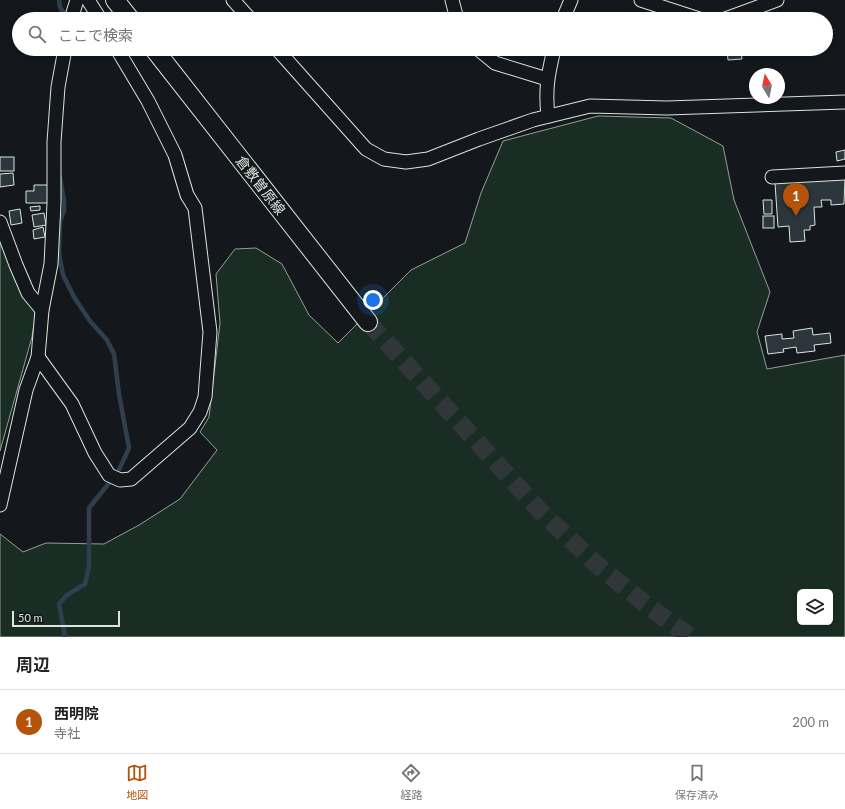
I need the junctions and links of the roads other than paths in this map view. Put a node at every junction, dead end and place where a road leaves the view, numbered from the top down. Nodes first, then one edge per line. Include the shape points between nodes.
1 (77, 0) edge
2 (88, 0) edge
3 (115, 0) edge
4 (233, 0) edge
5 (452, 0) edge
6 (571, 0) edge
7 (641, 0) edge
8 (777, 0) edge
9 (73, 12) edge
10 (96, 12) edge
11 (124, 12) edge
12 (244, 12) edge
13 (455, 12) edge
14 (566, 12) edge
15 (678, 12) edge
16 (744, 12) edge
17 (64, 56) edge
18 (121, 56) edge
19 (160, 56) edge
20 (283, 56) edge
21 (486, 56) edge
22 (552, 56) edge
23 (547, 79) junction
24 (845, 102) edge
25 (548, 116) junction
26 (845, 173) edge
27 (772, 177) dead end
28 (0, 222) edge
29 (42, 310) junction
30 (368, 322) tunnel mouth
31 (38, 357) junction
32 (0, 505) edge

1 - 9 street
2 - 10 street
3 - 11 street
4 - 12 street
5 - 13 street
6 - 14 street
7 - 15 street
8 - 16 street
17 - 29 street via 58,87 54,142 51,264
18 - 31 street via 148,101 175,155 187,195 195,208 210,332 205,397 200,412 190,428 131,479 120,480 109,475 95,453 72,404
19 - 30 street, 倉敷曽原線
20 - 25 street via 366,149 384,158 406,162 428,159
21 - 23 street via 495,63
22 - 23 street
23 - 25 street
24 - 25 street via 667,108 590,106
26 - 27 street
28 - 29 street via 28,293
29 - 31 street
31 - 32 street via 26,390

